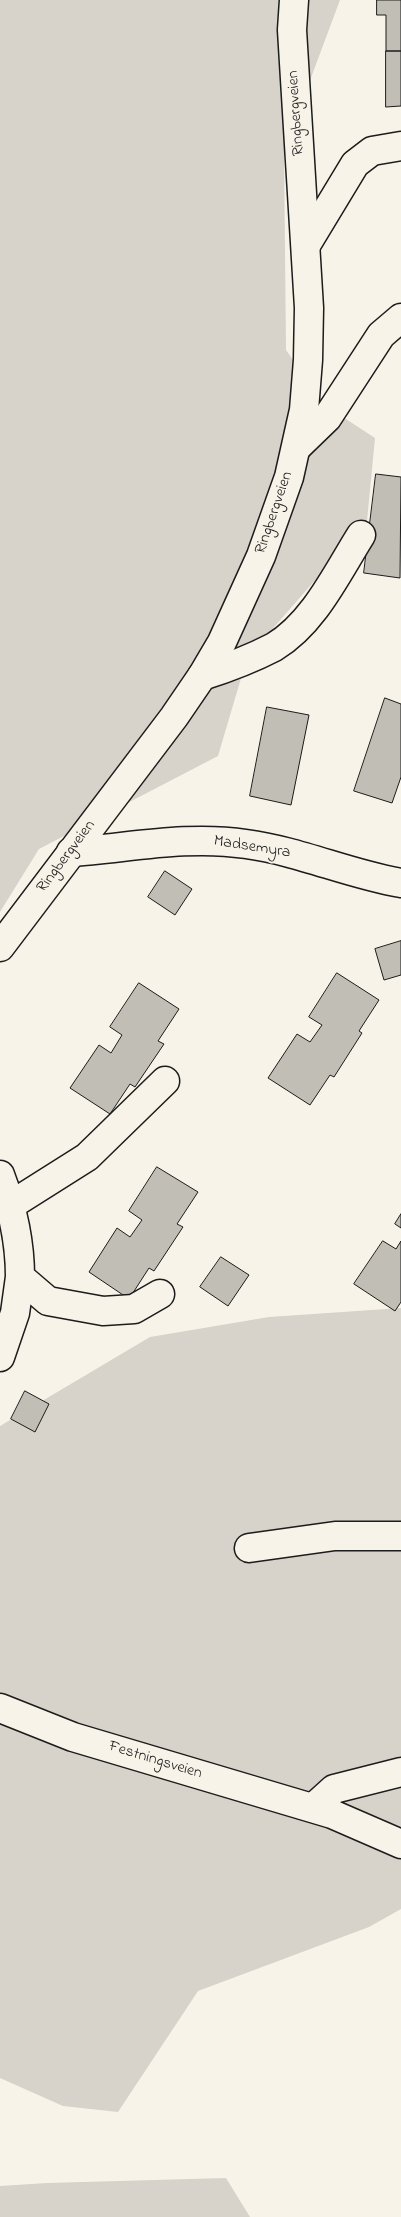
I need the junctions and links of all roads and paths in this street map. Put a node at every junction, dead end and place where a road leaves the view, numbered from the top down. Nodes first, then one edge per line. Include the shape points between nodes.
1 (294, 0) edge
2 (401, 146) edge
3 (306, 245) junction
4 (401, 318) edge
5 (297, 447) junction
6 (361, 535) dead end
7 (202, 676) junction
8 (71, 852) junction
9 (401, 883) edge
10 (0, 948) edge
11 (165, 1081) dead end
12 (0, 1175) edge
13 (11, 1204) junction
14 (20, 1277) junction
15 (160, 1294) dead end
16 (0, 1357) edge
17 (401, 1536) edge
18 (249, 1548) dead end
19 (0, 1708) edge
20 (401, 1772) edge
21 (313, 1808) junction
22 (401, 1844) edge

1 - 3 main road, Ringbergveien via 292,30
2 - 3 main road via 372,151 355,164
3 - 5 main road, Ringbergveien via 308,360
4 - 5 main road via 382,335 327,418
5 - 7 main road, Ringbergveien via 261,556 222,642
6 - 7 main road via 302,623 275,646 236,665
7 - 8 main road, Ringbergveien
8 - 9 main road, Madsemyra via 200,840 246,844 308,857
8 - 10 main road, Ringbergveien
11 - 13 main road via 87,1157
12 - 13 main road
13 - 14 main road via 20,1250
14 - 15 main road via 48,1301 103,1311 134,1309
14 - 16 main road via 15,1313
17 - 18 main road via 335,1536
19 - 21 main road, Festningsveien via 73,1737
20 - 21 main road via 334,1789
21 - 22 main road, Festningsveien

